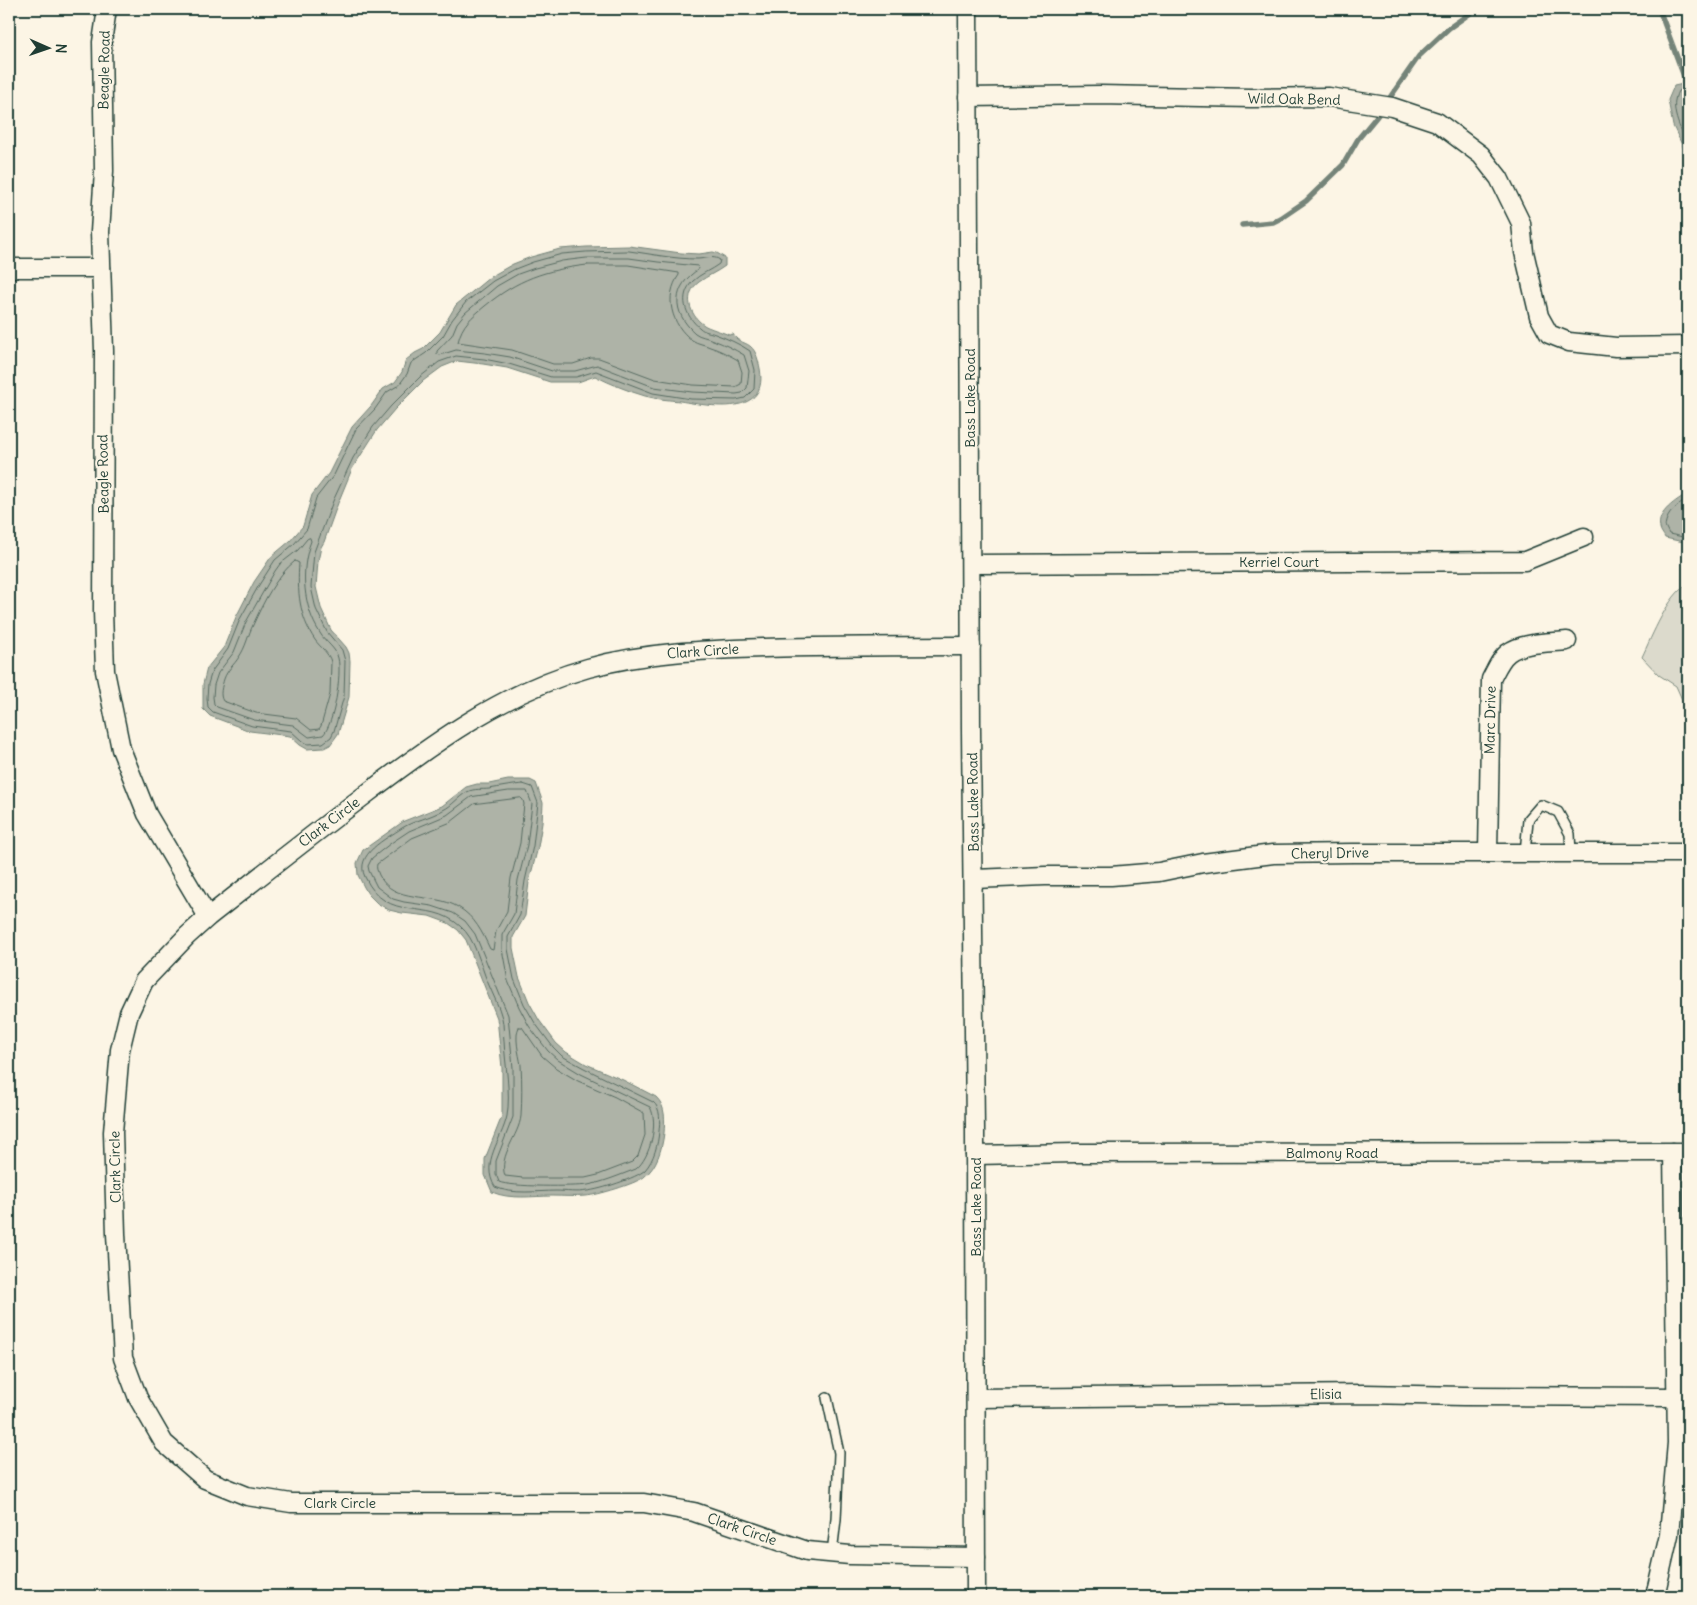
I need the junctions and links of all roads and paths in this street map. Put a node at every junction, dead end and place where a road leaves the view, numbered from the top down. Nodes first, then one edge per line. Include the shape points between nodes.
1 (107, 9) edge
2 (968, 9) edge
3 (968, 97) junction
4 (9, 268) edge
5 (101, 268) junction
6 (1688, 346) edge
7 (1584, 537) dead end
8 (971, 564) junction
9 (1567, 641) dead end
10 (971, 646) junction
11 (1488, 853) junction
12 (1525, 853) junction
13 (1571, 853) junction
14 (1688, 853) edge
15 (974, 879) junction
16 (208, 917) junction
17 (1681, 1152) edge
18 (976, 1155) junction
19 (1676, 1397) junction
20 (827, 1398) dead end
21 (976, 1398) junction
22 (832, 1553) junction
23 (976, 1557) junction
24 (976, 1596) edge
25 (1655, 1596) edge

1 - 5 street, Beagle Road via 102,42 104,171
2 - 3 street, Bass Lake Road
3 - 6 street, Wild Oak Bend via 1329,97 1392,107 1437,122 1481,155 1499,178 1521,223 1524,252 1539,316 1550,334 1569,342 1616,347
3 - 8 street, Bass Lake Road
4 - 5 street
5 - 16 street, Beagle Road via 105,671 121,749 147,814
7 - 8 street, Kerriel Court via 1525,561
8 - 10 street, Bass Lake Road
9 - 11 street, Marc Drive via 1527,645 1509,652 1491,679
10 - 15 street, Bass Lake Road
10 - 16 street, Clark Circle via 704,650 642,656 587,668 541,684 470,720 387,778
11 - 12 street, Cheryl Drive
11 - 15 street, Cheryl Drive via 1273,854 1159,872
12 - 13 street, Cheryl Drive
12 - 13 lane via 1528,820 1541,805 1558,812 1570,834
13 - 14 street, Cheryl Drive
15 - 18 street, Bass Lake Road
16 - 22 street, Clark Circle via 144,981 129,1014 120,1050 114,1132 123,1358 138,1398 164,1443 205,1479 247,1496 285,1503 644,1503 694,1512 807,1551
17 - 18 street, Balmony Road
17 - 19 street
18 - 21 street, Bass Lake Road
19 - 21 street, Elisia via 1365,1394
19 - 25 street via 1678,1443 1669,1534
20 - 22 lane via 839,1453
21 - 23 street, Bass Lake Road
22 - 23 street, Clark Circle
23 - 24 street, Bass Lake Road

